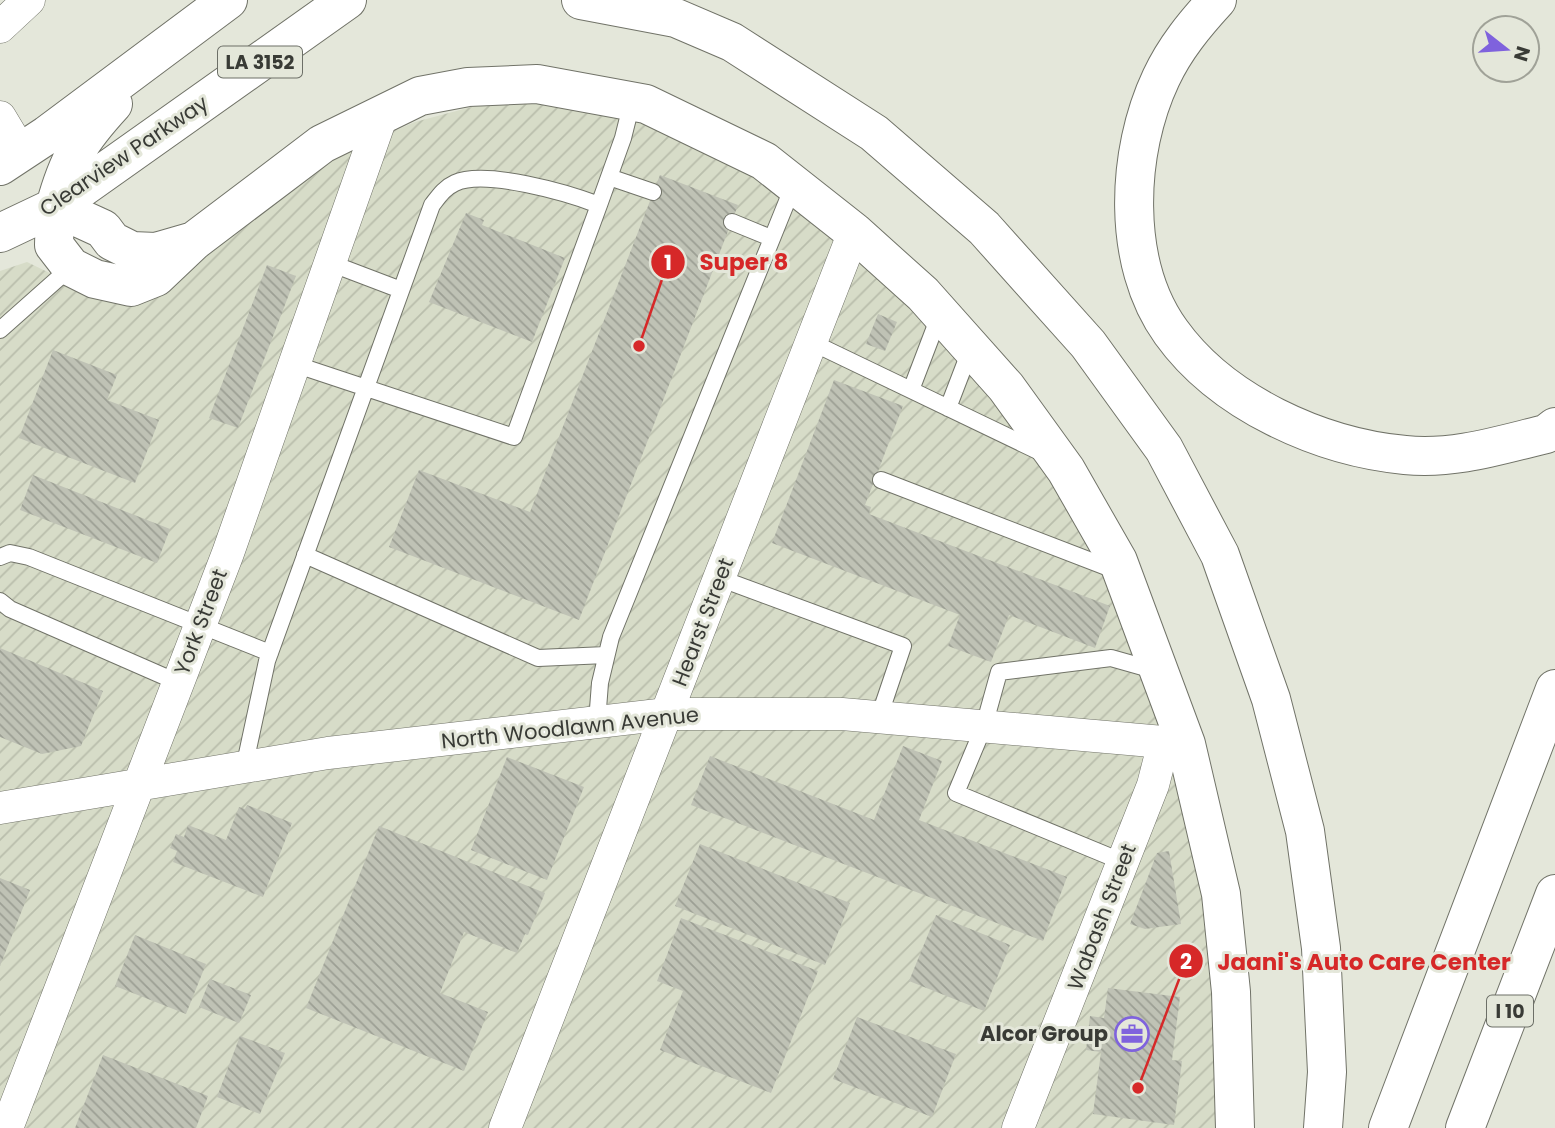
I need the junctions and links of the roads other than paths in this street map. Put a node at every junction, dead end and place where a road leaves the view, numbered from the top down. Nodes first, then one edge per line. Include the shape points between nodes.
1 (29, 0) edge
2 (228, 0) edge
3 (347, 0) edge
4 (581, 0) edge
5 (1217, 0) edge
6 (0, 27) edge
7 (169, 44) junction
8 (632, 102) junction
9 (383, 112) junction
10 (0, 117) edge
11 (11, 159) edge
12 (609, 177) junction
13 (793, 184) junction
14 (653, 192) dead end
15 (599, 205) junction
16 (55, 207) junction
17 (732, 222) dead end
18 (854, 232) junction
19 (0, 233) edge
20 (771, 238) junction
21 (194, 241) junction
22 (330, 263) junction
23 (71, 267) junction
24 (401, 289) junction
25 (940, 313) junction
26 (0, 330) edge
27 (811, 342) junction
28 (971, 348) junction
29 (294, 364) junction
30 (365, 389) junction
31 (911, 390) junction
32 (948, 408) junction
33 (1555, 427) edge
34 (1059, 461) junction
35 (881, 480) dead end
36 (305, 555) junction
37 (0, 557) edge
38 (1122, 573) junction
39 (719, 578) junction
40 (0, 601) edge
41 (200, 624) junction
42 (270, 653) junction
43 (606, 655) junction
44 (1159, 671) junction
45 (177, 682) junction
46 (1555, 689) edge
47 (667, 714) junction
48 (879, 717) junction
49 (597, 722) junction
50 (984, 726) junction
51 (1175, 743) junction
52 (244, 768) junction
53 (137, 786) junction
54 (0, 808) edge
55 (1123, 862) junction
56 (1555, 894) edge
57 (7, 1128) edge
58 (505, 1128) edge
59 (1017, 1128) edge
60 (1235, 1128) edge
61 (1323, 1128) edge
62 (1388, 1128) edge
63 (1465, 1128) edge

1 - 6 street
2 - 7 main road, LA 3152
3 - 16 main road, Clearview Parkway / LA 3152
4 - 61 main road via 676,18 732,42 874,133 984,228 1088,344 1164,449 1220,555 1271,699 1305,831 1321,948 1327,1072
5 - 33 main road via 1185,37 1161,79 1142,134 1136,237 1149,292 1171,332 1208,371 1281,421 1346,444 1405,455 1459,455 1546,434
7 - 11 main road, LA 3152
7 - 16 main road via 87,132 66,167
8 - 9 main road via 537,84 468,87 420,96
8 - 12 lane
8 - 13 main road via 646,104 764,161
9 - 21 main road via 321,144
9 - 22 street, York Street
10 - 11 street
12 - 14 lane
12 - 15 lane
13 - 18 main road
13 - 20 lane
15 - 24 lane via 481,178 457,182 443,190 432,205
15 - 30 lane via 514,437
16 - 19 main road, Clearview Parkway / LA 3152
16 - 21 main road via 103,229 112,241 132,251 156,252
16 - 23 main road via 54,245
17 - 20 lane
18 - 25 main road
18 - 27 street, Hearst Street
20 - 43 lane
21 - 23 main road via 156,277 131,287 95,279
22 - 24 lane
22 - 29 street, York Street
23 - 26 lane
24 - 30 lane
25 - 28 main road
25 - 31 lane
27 - 31 lane
27 - 39 street, Hearst Street
28 - 32 lane
28 - 34 main road via 1006,387
29 - 30 lane
29 - 41 street, York Street
30 - 36 lane
31 - 32 lane
32 - 34 lane
34 - 38 main road
35 - 38 lane
36 - 42 lane
36 - 43 lane via 538,658
37 - 41 lane via 10,553 29,557
38 - 44 main road
39 - 47 street, Hearst Street
39 - 48 lane via 903,646
40 - 45 lane via 10,610
41 - 42 lane
41 - 45 street, York Street
42 - 52 lane
43 - 49 lane
44 - 50 lane via 1111,658 999,672
44 - 51 main road
45 - 53 street, York Street
46 - 62 main road
47 - 48 street, North Woodlawn Avenue
47 - 49 street, North Woodlawn Avenue
47 - 58 street, Hearst Street
48 - 50 street, North Woodlawn Avenue
49 - 52 street, North Woodlawn Avenue via 328,753
50 - 51 street, North Woodlawn Avenue
50 - 55 lane via 956,793
51 - 55 street, Wabash Street
51 - 60 main road via 1222,894 1231,992
52 - 53 street, North Woodlawn Avenue
53 - 54 street, North Woodlawn Avenue
53 - 57 street, York Street
55 - 59 street, Wabash Street
56 - 63 main road, I 10

